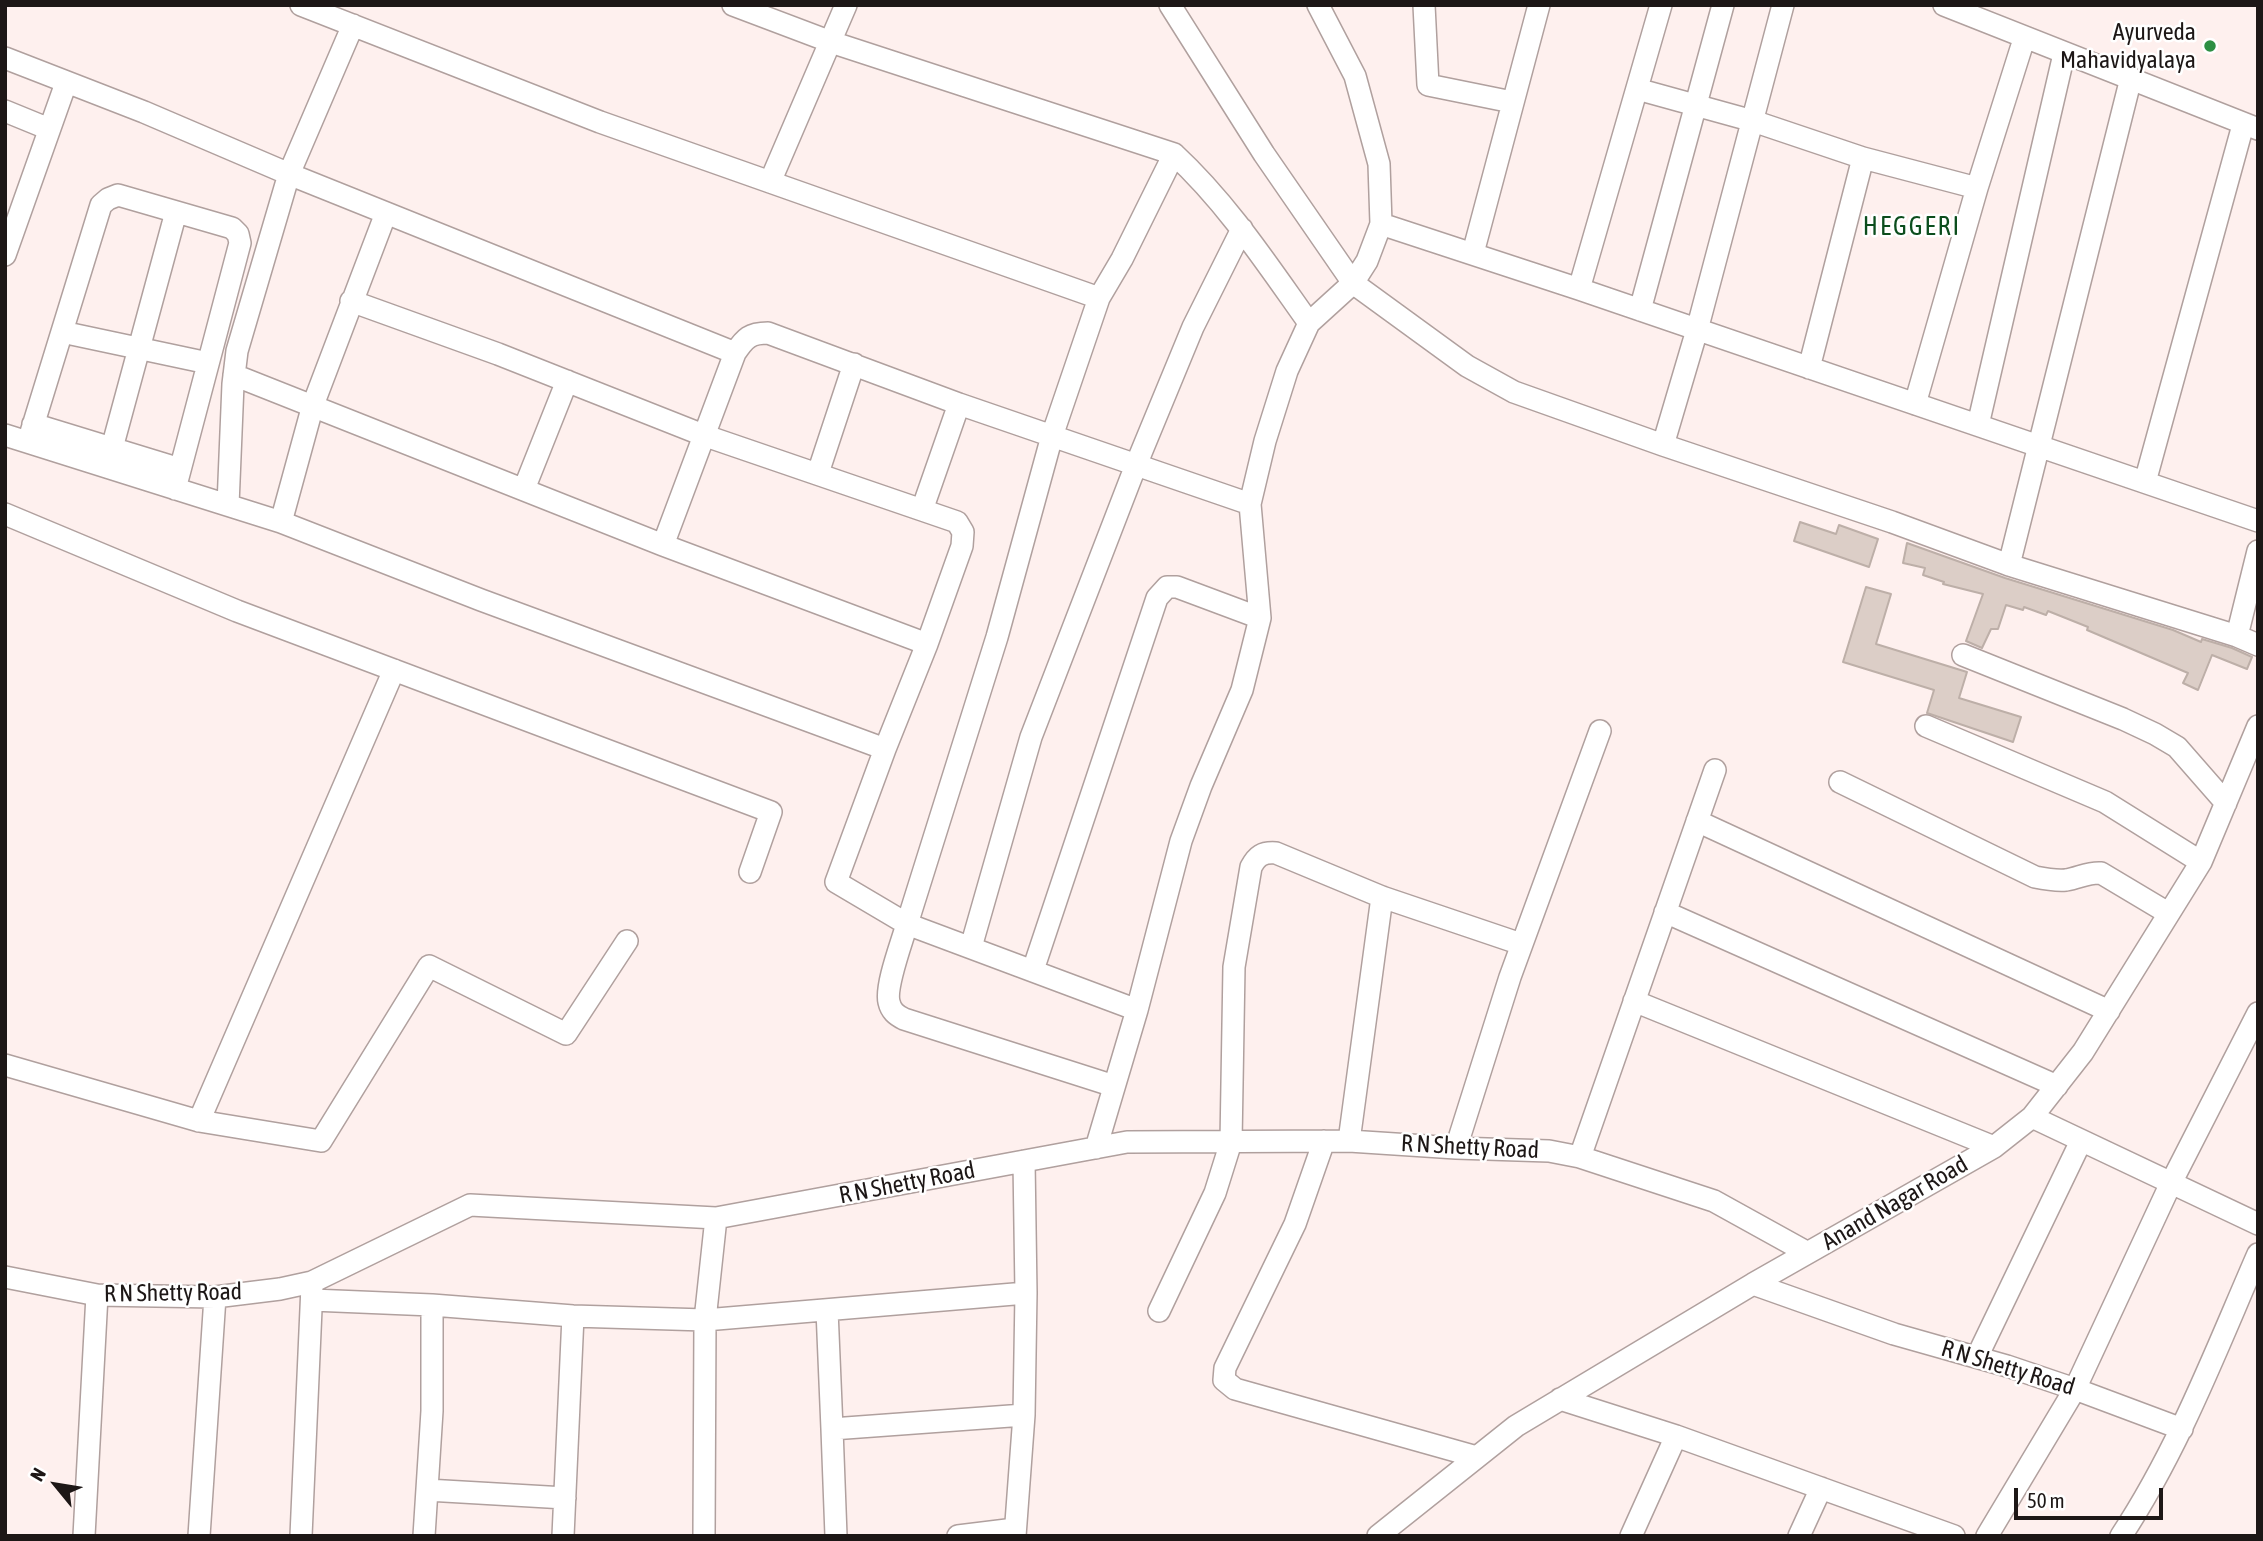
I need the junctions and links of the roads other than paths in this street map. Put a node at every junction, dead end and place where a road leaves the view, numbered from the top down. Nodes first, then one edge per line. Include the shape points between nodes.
1 (301, 5) edge
2 (733, 5) edge
3 (846, 5) edge
4 (1170, 5) edge
5 (1318, 5) edge
6 (1424, 5) edge
7 (1539, 5) edge
8 (1661, 5) edge
9 (1723, 5) edge
10 (1783, 5) edge
11 (1944, 5) edge
12 (353, 25) junction
13 (2024, 39) junction
14 (831, 42) junction
15 (2064, 54) junction
16 (5, 58) edge
17 (2131, 78) junction
18 (66, 83) junction
19 (1637, 89) junction
20 (1512, 102) junction
21 (1695, 105) junction
22 (5, 111) edge
23 (1753, 121) junction
24 (2250, 127) edge
25 (49, 129) junction
26 (1174, 154) junction
27 (1863, 158) junction
28 (289, 174) junction
29 (770, 182) junction
30 (1977, 188) junction
31 (176, 212) junction
32 (386, 213) junction
33 (1381, 224) junction
34 (1242, 229) junction
35 (1473, 253) junction
36 (5, 255) edge
37 (1346, 288) junction
38 (1579, 289) junction
39 (1099, 298) junction
40 (351, 301) junction
41 (1640, 310) junction
42 (1312, 319) junction
43 (1697, 330) junction
44 (62, 332) junction
45 (139, 349) junction
46 (735, 353) junction
47 (208, 363) junction
48 (854, 364) junction
49 (1810, 368) junction
50 (234, 375) junction
51 (567, 381) junction
52 (959, 404) junction
53 (1915, 404) junction
54 (313, 405) junction
55 (1978, 425) junction
56 (30, 433) junction
57 (5, 435) edge
58 (703, 435) junction
59 (1052, 436) junction
60 (1663, 445) junction
61 (2039, 446) junction
62 (112, 448) junction
63 (1136, 465) junction
64 (818, 473) junction
65 (177, 479) junction
66 (2145, 482) junction
67 (524, 489) junction
68 (1250, 504) junction
69 (228, 505) junction
70 (922, 509) junction
71 (5, 514) edge
72 (281, 522) junction
73 (2258, 522) edge
74 (663, 545) junction
75 (2258, 551) edge
76 (2009, 565) junction
77 (1260, 618) junction
78 (2237, 636) junction
79 (927, 644) junction
80 (2258, 645) edge
81 (1963, 654) dead end
82 (394, 670) junction
83 (1926, 726) dead end
84 (2258, 726) edge
85 (1600, 731) dead end
86 (885, 749) junction
87 (1715, 770) dead end
88 (1840, 782) dead end
89 (2226, 803) junction
90 (1697, 821) junction
91 (2201, 862) junction
92 (750, 872) dead end
93 (1382, 897) junction
94 (1665, 912) junction
95 (2168, 913) junction
96 (907, 924) junction
97 (627, 942) dead end
98 (1521, 944) junction
99 (971, 947) junction
100 (1032, 970) junction
101 (1634, 1001) junction
102 (1137, 1010) junction
103 (2109, 1011) junction
104 (2258, 1013) edge
105 (5, 1065) edge
106 (1114, 1086) junction
107 (2057, 1086) junction
108 (2032, 1117) junction
109 (199, 1121) junction
110 (1324, 1141) junction
111 (1349, 1141) junction
112 (2081, 1141) junction
113 (1231, 1142) junction
114 (1994, 1147) junction
115 (1096, 1148) junction
116 (1456, 1148) junction
117 (1580, 1157) junction
118 (1024, 1161) junction
119 (2171, 1184) junction
120 (716, 1218) junction
121 (2258, 1224) edge
122 (1808, 1253) junction
123 (2258, 1254) edge
124 (5, 1277) edge
125 (1753, 1284) junction
126 (312, 1291) junction
127 (1026, 1293) junction
128 (97, 1295) junction
129 (215, 1297) junction
130 (432, 1305) junction
131 (827, 1310) junction
132 (1159, 1311) dead end
133 (573, 1316) junction
134 (705, 1320) junction
135 (1977, 1357) junction
136 (2075, 1389) junction
137 (1560, 1399) junction
138 (1024, 1415) junction
139 (832, 1429) junction
140 (2182, 1429) junction
141 (1676, 1436) junction
142 (1477, 1457) junction
143 (1821, 1488) junction
144 (427, 1490) junction
145 (565, 1498) junction
146 (1015, 1532) edge
147 (84, 1536) edge
148 (199, 1536) edge
149 (301, 1536) edge
150 (424, 1536) edge
151 (563, 1536) edge
152 (704, 1536) edge
153 (836, 1536) edge
154 (958, 1536) edge
155 (1378, 1536) edge
156 (1632, 1536) edge
157 (1799, 1536) edge
158 (1954, 1536) edge
159 (1987, 1536) edge
160 (2121, 1536) edge

1 - 12 street
2 - 14 street
3 - 14 street
4 - 37 street
5 - 33 street via 1356,76 1379,164
6 - 20 street via 1428,85
7 - 20 street
8 - 19 street
9 - 21 street
10 - 23 street
11 - 13 street
12 - 28 street
12 - 29 street via 600,122
13 - 15 street
13 - 30 street
14 - 26 street
14 - 29 street
15 - 17 street
15 - 55 street
16 - 18 street
17 - 24 street
17 - 61 street
18 - 25 street
18 - 28 street
19 - 21 street
19 - 38 street
20 - 35 street
21 - 23 street
21 - 41 street
22 - 25 street
23 - 27 street
23 - 43 street
24 - 66 street
25 - 36 street
26 - 34 street
26 - 39 street
27 - 30 street
27 - 49 street
28 - 32 street
28 - 50 street via 253,289
29 - 39 street
30 - 53 street
31 - 44 street via 118,195 102,205
31 - 45 street
31 - 47 street via 233,228 240,243
32 - 40 street
32 - 46 street
33 - 35 street
33 - 37 street via 1367,261
34 - 42 street
34 - 63 street via 1193,327
35 - 38 street
37 - 42 street
37 - 60 street via 1514,392
38 - 41 street
39 - 59 street
40 - 51 street
40 - 54 street
41 - 43 street
42 - 68 street via 1287,371
43 - 49 street
43 - 60 street
44 - 45 street
44 - 56 street
45 - 47 street
45 - 62 street
46 - 48 street via 753,333 768,333
46 - 58 street
47 - 65 street
48 - 52 street
48 - 64 street
49 - 53 street
50 - 54 street
50 - 69 street
51 - 58 street
51 - 67 street
52 - 59 street
52 - 70 street
53 - 55 street
54 - 67 street
54 - 72 street
55 - 61 street
56 - 57 street
56 - 62 street
56 - 65 street
58 - 64 street
58 - 74 street
59 - 63 street
59 - 96 street via 997,637
60 - 76 street
61 - 66 street
61 - 76 street
62 - 65 street
63 - 68 street
63 - 99 street via 1031,737
64 - 70 street
65 - 69 street
66 - 73 street
67 - 74 street
68 - 77 street
69 - 72 street
70 - 79 street via 957,522 963,532
71 - 82 street via 237,611
72 - 86 street
74 - 79 street
75 - 78 street
76 - 78 street
77 - 100 street via 1177,587 1167,587 1157,598
77 - 102 street via 1242,690 1181,841
78 - 80 street
79 - 86 street
81 - 89 street via 2155,734 2177,747
82 - 92 street via 771,812
82 - 109 street
83 - 91 street via 2105,802
84 - 89 street, Anand Nagar Road
85 - 98 street
86 - 96 street via 836,882
87 - 90 street
88 - 95 street via 2035,877 2067,880 2101,873
89 - 91 street, Anand Nagar Road
90 - 94 street
90 - 103 street
91 - 95 street, Anand Nagar Road
93 - 98 street
93 - 111 street
93 - 113 street via 1276,853 1256,857 1234,967
94 - 101 street
94 - 107 street
95 - 103 street, Anand Nagar Road
96 - 99 street
96 - 106 street via 888,991 896,1015
97 - 109 street via 566,1034 429,966 321,1141
98 - 116 street
99 - 100 street
100 - 102 street
101 - 114 street
101 - 117 street
102 - 106 street
103 - 107 street, Anand Nagar Road
104 - 119 street
105 - 109 street
106 - 115 street
107 - 108 street, Anand Nagar Road
108 - 112 street
108 - 114 street, Anand Nagar Road
110 - 111 street, R N Shetty Road
110 - 113 street, R N Shetty Road
110 - 142 street via 1295,1224 1225,1368 1224,1380 1235,1389
111 - 116 street, R N Shetty Road
112 - 119 street
112 - 135 street
113 - 115 street, R N Shetty Road via 1127,1142
113 - 132 street via 1215,1193
114 - 122 street, Anand Nagar Road
115 - 118 street, R N Shetty Road
116 - 117 street, R N Shetty Road via 1549,1151
117 - 122 street, R N Shetty Road via 1714,1201
118 - 120 street, R N Shetty Road
118 - 127 street
119 - 121 street
119 - 136 street
120 - 126 street, R N Shetty Road via 470,1205
120 - 134 street
122 - 125 street, Anand Nagar Road
123 - 140 street
124 - 128 street, R N Shetty Road
125 - 135 street, R N Shetty Road via 1894,1334
125 - 137 street, Anand Nagar Road
126 - 129 street, R N Shetty Road
126 - 130 street
126 - 149 street
127 - 131 street
127 - 138 street
128 - 129 street, R N Shetty Road
128 - 147 street
129 - 148 street
130 - 133 street
130 - 144 street
131 - 134 street
131 - 139 street
133 - 134 street
133 - 145 street
134 - 152 street
135 - 136 street, R N Shetty Road
136 - 140 street, R N Shetty Road
136 - 159 street
137 - 141 street
137 - 142 street, Anand Nagar Road
138 - 139 street
138 - 146 street
139 - 153 street
140 - 160 street
141 - 143 street
141 - 156 street
142 - 155 street, Anand Nagar Road
143 - 157 street
143 - 158 street
144 - 145 street
144 - 150 street
145 - 151 street
146 - 154 street

